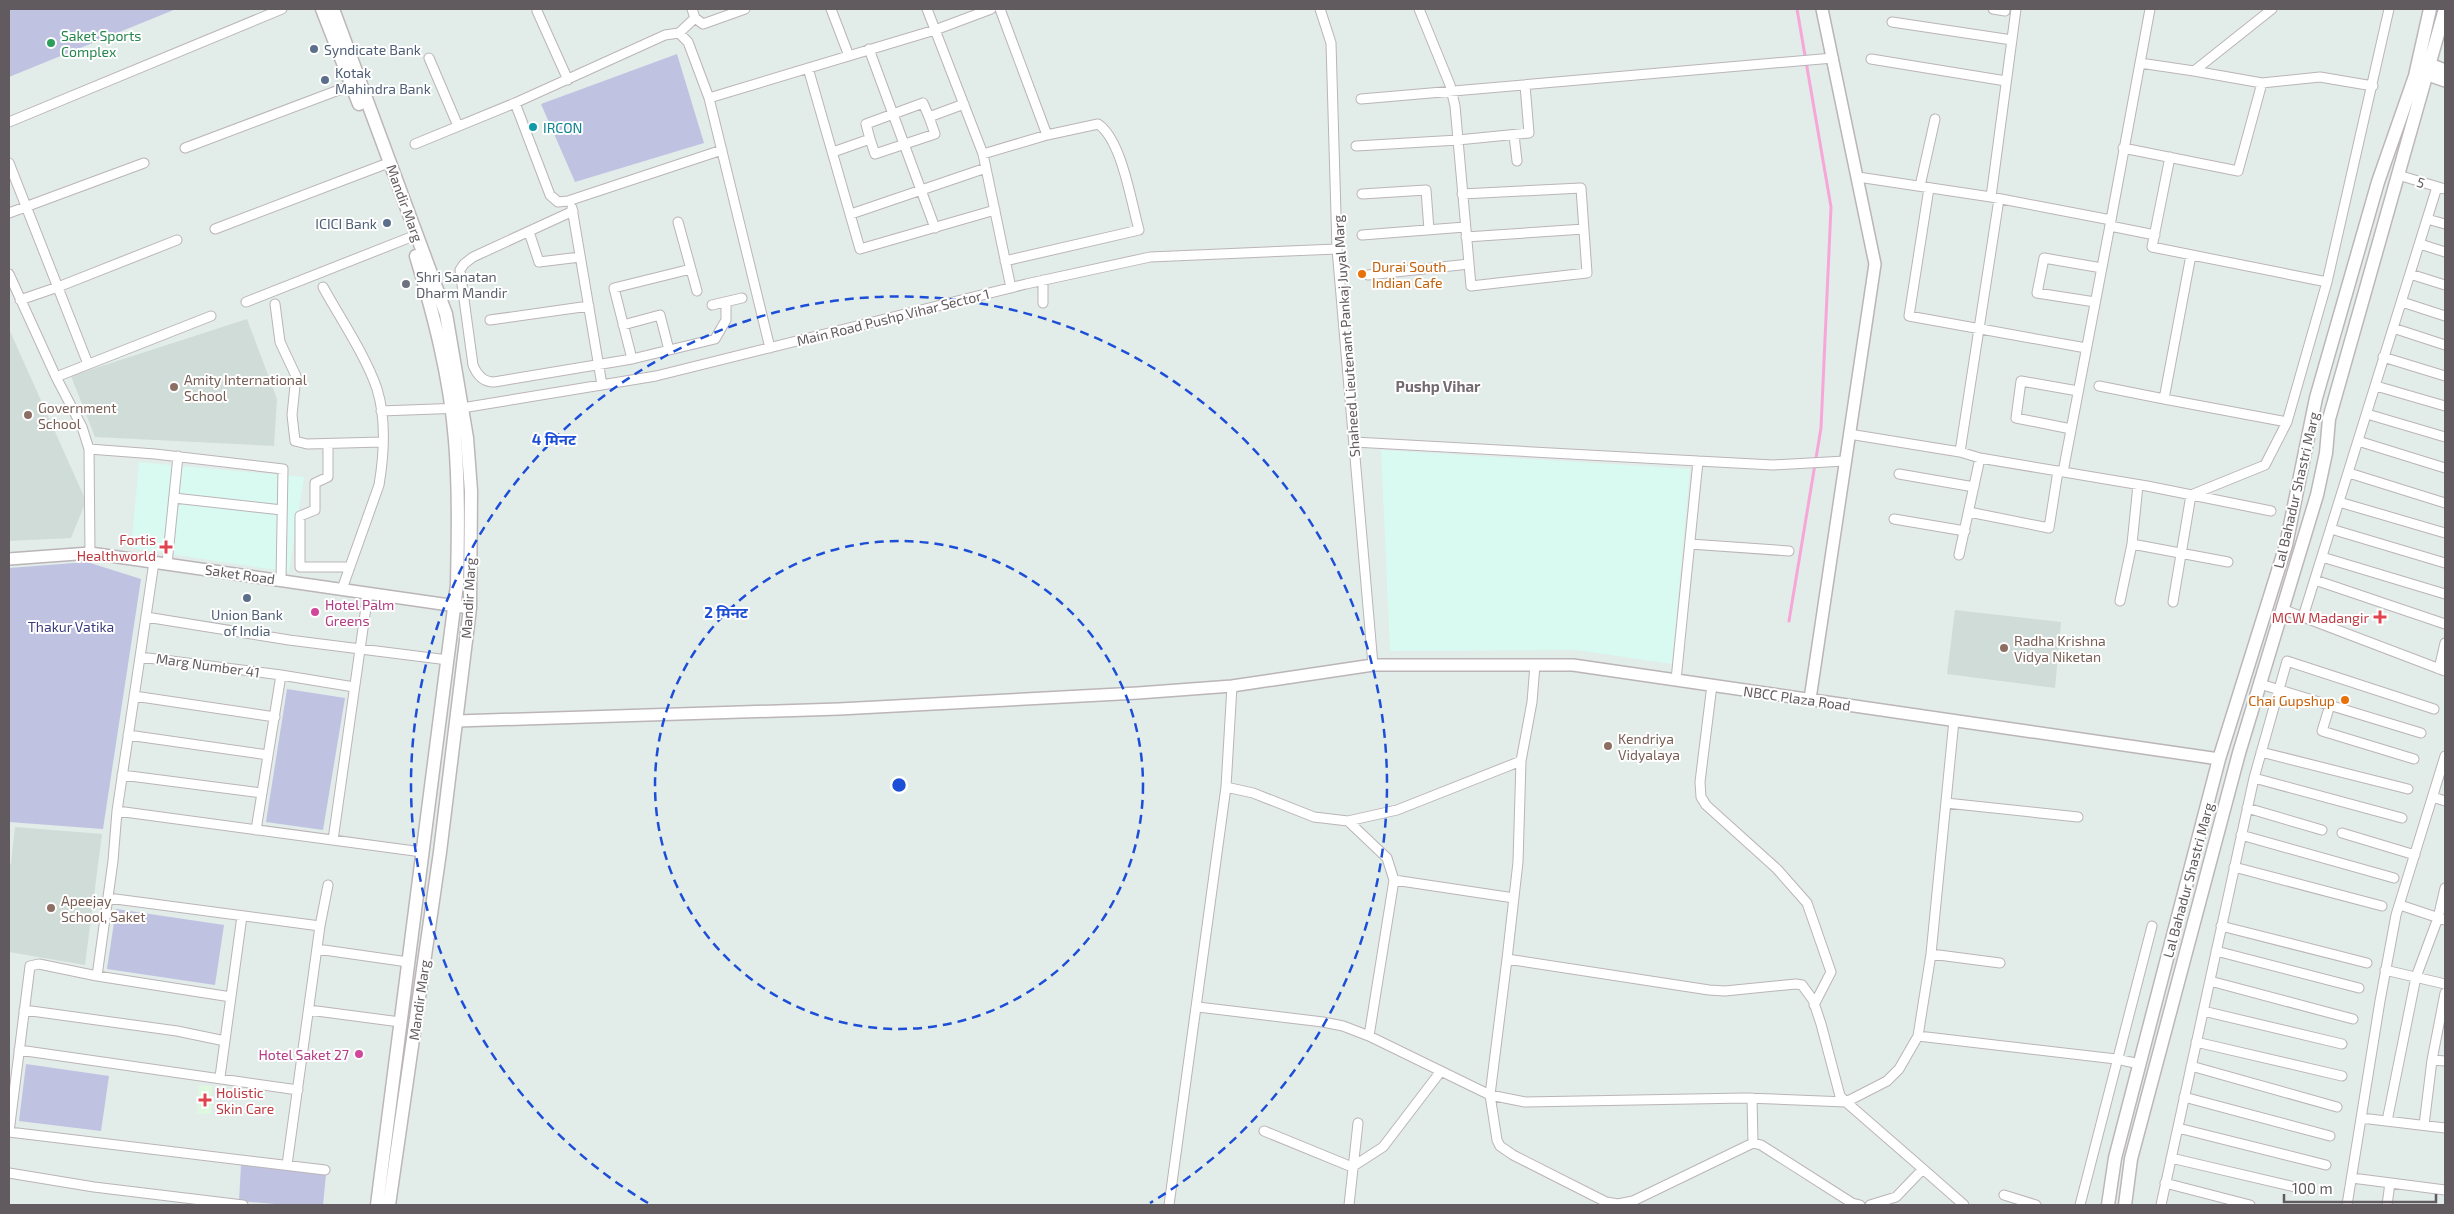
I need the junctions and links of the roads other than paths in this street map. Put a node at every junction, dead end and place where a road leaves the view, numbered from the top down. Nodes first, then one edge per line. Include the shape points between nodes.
1 (282, 9) edge
2 (322, 9) edge
3 (333, 9) edge
4 (692, 9) edge
5 (745, 9) edge
6 (831, 9) edge
7 (927, 9) edge
8 (991, 9) edge
9 (1000, 9) edge
10 (1320, 9) edge
11 (1419, 9) edge
12 (1822, 9) edge
13 (1993, 9) edge
14 (2005, 9) edge
15 (2016, 9) edge
16 (2150, 9) edge
17 (2272, 9) edge
18 (2389, 9) edge
19 (2430, 9) edge
20 (2445, 9) edge
21 (537, 11) dead end
22 (695, 18) junction
23 (1892, 22) dead end
24 (934, 30) junction
25 (679, 33) junction
26 (2012, 40) junction
27 (869, 49) junction
28 (849, 56) junction
29 (429, 58) dead end
30 (1833, 58) junction
31 (1870, 60) dead end
32 (2140, 63) junction
33 (808, 68) junction
34 (2429, 70) junction
35 (2445, 70) edge
36 (2194, 71) junction
37 (568, 80) junction
38 (2006, 81) junction
39 (2445, 81) edge
40 (2262, 83) junction
41 (352, 85) junction
42 (1525, 85) junction
43 (2373, 86) junction
44 (1452, 91) junction
45 (709, 98) junction
46 (1362, 99) dead end
47 (515, 103) junction
48 (964, 104) junction
49 (894, 114) junction
50 (929, 117) junction
51 (1935, 119) dead end
52 (9, 122) edge
53 (458, 126) junction
54 (1514, 134) junction
55 (1047, 135) junction
56 (870, 139) junction
57 (1458, 140) junction
58 (415, 144) dead end
59 (905, 145) junction
60 (1356, 146) dead end
61 (185, 148) dead end
62 (2123, 148) junction
63 (722, 150) junction
64 (833, 152) junction
65 (984, 154) junction
66 (2170, 157) junction
67 (1517, 161) dead end
68 (9, 163) edge
69 (144, 163) dead end
70 (383, 165) junction
71 (986, 168) junction
72 (2398, 175) junction
73 (1858, 177) junction
74 (1925, 187) junction
75 (2441, 188) edge
76 (922, 191) junction
77 (1362, 194) dead end
78 (1462, 194) junction
79 (1995, 198) junction
80 (571, 200) junction
81 (26, 206) junction
82 (2371, 207) junction
83 (995, 210) junction
84 (573, 212) junction
85 (2387, 212) junction
86 (9, 213) edge
87 (851, 214) junction
88 (2428, 219) junction
89 (678, 222) dead end
90 (2110, 223) junction
91 (2445, 224) edge
92 (1465, 227) junction
93 (935, 228) junction
94 (214, 229) dead end
95 (1584, 229) junction
96 (1429, 230) junction
97 (529, 232) junction
98 (2155, 234) junction
99 (1362, 235) dead end
100 (411, 237) junction
101 (1466, 237) junction
102 (177, 240) dead end
103 (2420, 244) junction
104 (1338, 249) junction
105 (2445, 252) edge
106 (2191, 255) junction
107 (580, 257) junction
108 (1005, 261) junction
109 (1469, 264) junction
110 (2102, 268) junction
111 (691, 269) junction
112 (2410, 274) junction
113 (9, 275) edge
114 (1368, 275) dead end
115 (1042, 280) junction
116 (2327, 282) junction
117 (2445, 285) edge
118 (58, 287) junction
119 (323, 287) dead end
120 (1011, 288) junction
121 (697, 291) dead end
122 (742, 298) dead end
123 (20, 300) junction
124 (246, 302) dead end
125 (726, 302) junction
126 (2095, 302) junction
127 (2402, 302) junction
128 (1042, 303) dead end
129 (275, 304) dead end
130 (712, 305) dead end
131 (589, 306) junction
132 (211, 316) dead end
133 (2445, 316) edge
134 (490, 320) dead end
135 (623, 325) junction
136 (2393, 328) junction
137 (1979, 330) junction
138 (2445, 345) edge
139 (770, 348) junction
140 (2086, 348) junction
141 (669, 350) junction
142 (2383, 357) junction
143 (632, 359) junction
144 (88, 364) junction
145 (599, 365) junction
146 (2445, 376) edge
147 (56, 377) junction
148 (602, 385) junction
149 (2099, 386) dead end
150 (2376, 386) junction
151 (2078, 390) junction
152 (2164, 398) junction
153 (2445, 406) edge
154 (457, 408) junction
155 (381, 412) junction
156 (2367, 414) junction
157 (2287, 422) junction
158 (2071, 429) junction
159 (1849, 434) junction
160 (2445, 437) edge
161 (2358, 440) junction
162 (382, 442) junction
163 (1354, 442) junction
164 (328, 444) junction
165 (88, 449) junction
166 (1960, 452) junction
167 (178, 456) junction
168 (1980, 458) junction
169 (1698, 461) junction
170 (1845, 461) junction
171 (2445, 468) edge
172 (2061, 472) junction
173 (2348, 472) junction
174 (1899, 474) dead end
175 (2138, 485) junction
176 (1974, 487) junction
177 (2191, 495) junction
178 (174, 498) junction
179 (2339, 502) junction
180 (2445, 503) edge
181 (282, 510) junction
182 (2271, 511) dead end
183 (1968, 512) junction
184 (1894, 519) dead end
185 (2331, 529) junction
186 (1964, 531) junction
187 (2445, 533) edge
188 (1690, 544) junction
189 (2132, 544) junction
190 (1789, 551) dead end
191 (90, 553) junction
192 (2181, 553) junction
193 (1960, 555) dead end
194 (2322, 557) junction
195 (9, 559) edge
196 (154, 562) junction
197 (2228, 562) dead end
198 (2445, 563) edge
199 (167, 564) junction
200 (303, 567) junction
201 (349, 567) junction
202 (281, 580) junction
203 (2314, 580) junction
204 (302, 584) junction
205 (342, 588) junction
206 (368, 593) junction
207 (2445, 594) edge
208 (2120, 602) dead end
209 (2173, 602) dead end
210 (455, 606) junction
211 (470, 608) junction
212 (2282, 609) junction
213 (146, 617) junction
214 (2303, 617) junction
215 (2445, 624) edge
216 (2445, 643) edge
217 (360, 649) junction
218 (140, 656) junction
219 (448, 660) junction
220 (1373, 664) junction
221 (1535, 665) junction
222 (2442, 670) edge
223 (281, 675) junction
224 (1676, 680) junction
225 (2260, 684) junction
226 (1232, 686) junction
227 (1712, 686) junction
228 (354, 687) junction
229 (2279, 690) junction
230 (134, 696) junction
231 (1810, 699) junction
232 (2330, 705) junction
233 (2434, 709) dead end
234 (274, 716) junction
235 (457, 720) junction
236 (1954, 720) junction
237 (2421, 734) dead end
238 (128, 735) junction
239 (2261, 752) junction
240 (268, 755) junction
241 (2445, 756) edge
242 (2414, 758) dead end
243 (2219, 759) junction
244 (1521, 760) junction
245 (122, 774) junction
246 (2254, 778) junction
247 (1226, 787) junction
248 (2408, 789) dead end
249 (262, 793) junction
250 (2432, 797) junction
251 (2445, 801) edge
252 (1946, 803) junction
253 (2247, 808) junction
254 (117, 811) junction
255 (2078, 818) dead end
256 (2402, 818) dead end
257 (1348, 821) junction
258 (256, 830) junction
259 (2322, 830) dead end
260 (2342, 833) dead end
261 (2241, 835) junction
262 (333, 840) junction
263 (422, 852) junction
264 (2415, 855) junction
265 (2234, 867) junction
266 (2394, 878) dead end
267 (1394, 880) junction
268 (328, 885) dead end
269 (2445, 888) edge
270 (108, 898) junction
271 (1514, 898) junction
272 (2400, 905) junction
273 (2382, 906) dead end
274 (242, 916) junction
275 (2442, 919) edge
276 (320, 926) junction
277 (2152, 926) dead end
278 (2221, 926) junction
279 (317, 950) junction
280 (2216, 951) junction
281 (1931, 954) junction
282 (1507, 959) junction
283 (408, 962) junction
284 (2000, 963) dead end
285 (2367, 963) dead end
286 (2385, 970) junction
287 (97, 976) junction
288 (2416, 977) junction
289 (2210, 981) junction
290 (2445, 984) edge
291 (2359, 988) dead end
292 (2445, 993) edge
293 (231, 997) junction
294 (1814, 1005) junction
295 (1198, 1007) junction
296 (24, 1010) junction
297 (309, 1010) junction
298 (2203, 1011) junction
299 (2353, 1018) dead end
300 (400, 1022) junction
301 (1369, 1036) junction
302 (1918, 1036) junction
303 (225, 1041) junction
304 (2196, 1042) junction
305 (2342, 1044) dead end
306 (19, 1050) junction
307 (2116, 1058) junction
308 (2432, 1060) junction
309 (2445, 1061) edge
310 (2140, 1064) junction
311 (2191, 1066) junction
312 (1441, 1071) junction
313 (2342, 1076) dead end
314 (220, 1077) junction
315 (298, 1090) junction
316 (1490, 1095) junction
317 (2184, 1097) junction
318 (1752, 1098) junction
319 (1846, 1102) junction
320 (2337, 1107) dead end
321 (2361, 1118) junction
322 (2388, 1120) junction
323 (1358, 1123) dead end
324 (2424, 1125) junction
325 (2178, 1128) junction
326 (2445, 1128) edge
327 (1264, 1131) dead end
328 (9, 1132) edge
329 (2330, 1136) dead end
330 (1753, 1143) junction
331 (2171, 1158) junction
332 (287, 1165) junction
333 (2326, 1165) dead end
334 (1352, 1167) junction
335 (1923, 1168) junction
336 (326, 1170) dead end
337 (9, 1173) edge
338 (2352, 1178) junction
339 (2165, 1183) junction
340 (2390, 1183) junction
341 (2308, 1190) dead end
342 (2445, 1190) edge
343 (2004, 1195) dead end
344 (243, 1205) edge
345 (377, 1205) edge
346 (389, 1205) edge
347 (1169, 1205) edge
348 (1349, 1205) edge
349 (1860, 1205) edge
350 (1870, 1205) edge
351 (1964, 1205) edge
352 (2036, 1205) edge
353 (2080, 1205) edge
354 (2108, 1205) edge
355 (2125, 1205) edge
356 (2161, 1205) edge
357 (2250, 1205) edge
358 (2347, 1205) edge
359 (2387, 1205) edge

1 - 52 street
2 - 41 main road, Mandir Marg
3 - 154 main road, Mandir Marg via 446,314
4 - 22 street
5 - 22 street via 703,24
6 - 28 street
7 - 24 street
8 - 24 street
9 - 55 street
10 - 104 street, Shaheed Lieutenant Pankaj Juyal Marg via 1331,43
11 - 44 street
12 - 30 street
13 - 14 street
15 - 26 street
16 - 32 street
17 - 36 street
18 - 43 street
19 - 82 main road, Lal Bahadur Shastri Marg via 2415,76
20 - 34 main road, Lal Bahadur Shastri Marg
21 - 37 street
22 - 25 street
23 - 26 street
24 - 27 street
24 - 48 street
25 - 37 street via 665,35
25 - 45 street via 688,42
26 - 38 street
27 - 28 street
27 - 49 street
28 - 33 street
29 - 53 street
30 - 42 street
30 - 73 street
31 - 38 street
32 - 36 street
32 - 62 street
33 - 45 street
33 - 64 street
34 - 35 street
34 - 39 street
34 - 72 main road, Lal Bahadur Shastri Marg
36 - 40 street
37 - 47 street
38 - 79 street
40 - 43 street via 2320,77
40 - 66 street via 2238,171
41 - 61 street
41 - 70 main road, Mandir Marg
42 - 44 street
42 - 54 street via 1529,133
43 - 116 street
44 - 46 street
44 - 57 street
45 - 63 street
47 - 53 street
47 - 80 street via 550,195 558,202
48 - 50 street
48 - 65 street
49 - 50 street via 923,103
49 - 56 street via 866,124
49 - 59 street
50 - 59 street via 935,134
51 - 74 street
53 - 58 street
54 - 57 street
54 - 67 street
55 - 65 street
55 - 108 street via 1098,124 1106,130 1116,148 1139,230
56 - 59 street via 876,154
56 - 64 street
57 - 60 street
57 - 78 street
59 - 76 street
62 - 66 street
62 - 90 street
63 - 80 street
63 - 139 street
64 - 87 street
65 - 71 street
66 - 98 street
68 - 81 street
69 - 81 street
70 - 94 street
70 - 100 main road, Mandir Marg
71 - 76 street
71 - 83 street
72 - 75 street, 5
72 - 85 main road, Lal Bahadur Shastri Marg
73 - 74 street
73 - 159 street via 1875,264
74 - 79 street
74 - 137 street via 1909,316
75 - 88 street
76 - 87 street
76 - 93 street
77 - 96 street via 1426,190
78 - 92 street
78 - 95 street via 1581,188
79 - 90 street
79 - 137 street
80 - 84 street
81 - 86 street
81 - 118 street
82 - 85 main road
82 - 243 main road, Lal Bahadur Shastri Marg via 2316,398 2286,546
83 - 93 street
83 - 108 street
84 - 97 street
84 - 107 street
85 - 212 main road, Lal Bahadur Shastri Marg via 2329,419 2317,495
87 - 93 street via 860,249
88 - 91 street
88 - 103 street
89 - 111 street
90 - 98 street
90 - 110 street
92 - 96 street
92 - 101 street
95 - 101 street
95 - 109 street via 1588,273 1471,286
96 - 99 street
97 - 107 street via 539,262
97 - 145 street via 473,257 460,270 477,374 494,382
98 - 106 street via 2152,247
100 - 124 street
100 - 154 main road, Mandir Marg
101 - 109 street
102 - 118 street
103 - 105 street
103 - 112 street
104 - 115 street, Main Road Pushp Vihar Sector 1 via 1150,257
104 - 163 street, Shaheed Lieutenant Pankaj Juyal Marg
106 - 116 street
106 - 152 street
107 - 131 street
108 - 120 street
109 - 114 street
110 - 126 street
110 - 126 street via 2044,258 2037,293
111 - 121 street
111 - 135 street via 614,288
112 - 117 street
112 - 127 street
113 - 123 street
115 - 120 street, Main Road Pushp Vihar Sector 1
115 - 128 street
116 - 157 street
118 - 123 street
118 - 144 street
119 - 155 street via 376,387
120 - 139 street, Main Road Pushp Vihar Sector 1
122 - 125 street
123 - 147 street
125 - 130 street
125 - 141 street via 726,320 715,339
126 - 140 street
127 - 133 street
127 - 136 street
129 - 164 street via 280,342 296,376 293,436 299,444
131 - 134 street
131 - 145 street
132 - 144 street
135 - 141 street via 660,315
135 - 143 street
136 - 138 street
136 - 142 street
137 - 140 street
137 - 166 street
139 - 148 street, Main Road Pushp Vihar Sector 1 via 656,376
140 - 151 street
141 - 143 street
142 - 146 street
142 - 150 street
143 - 145 street
144 - 147 street
145 - 148 street
147 - 165 street via 82,427
148 - 154 street, Main Road Pushp Vihar Sector 1
149 - 152 street
150 - 153 street
150 - 156 street
151 - 158 street
151 - 158 street via 2021,380 2016,418
152 - 157 street
154 - 155 street, Main Road Pushp Vihar Sector 1
154 - 210 main road, Mandir Marg
154 - 211 main road, Mandir Marg via 472,491
155 - 162 street
156 - 160 street
156 - 161 street
157 - 177 street via 2265,465
158 - 172 street
159 - 166 street
159 - 170 street
161 - 171 street
161 - 173 street
162 - 164 street
162 - 201 street via 379,485
163 - 169 street
163 - 220 street, Shaheed Lieutenant Pankaj Juyal Marg
164 - 200 street via 328,477 315,483 315,510 300,516 300,567
165 - 167 street
165 - 191 street
166 - 168 street
167 - 178 street
167 - 181 street via 283,469
168 - 172 street
168 - 176 street
169 - 170 street via 1773,465
169 - 188 street
170 - 231 street
172 - 175 street
172 - 183 street via 2049,528
173 - 179 street
173 - 180 street
174 - 176 street
175 - 177 street
175 - 189 street
176 - 183 street
177 - 182 street
177 - 192 street
178 - 181 street
178 - 199 street
179 - 185 street
179 - 187 street
181 - 202 street
183 - 186 street
184 - 186 street
185 - 194 street
185 - 198 street
186 - 193 street
188 - 190 street
188 - 224 street
189 - 192 street
189 - 208 street
191 - 195 street, Saket Road
191 - 196 street, Saket Road
192 - 197 street
192 - 209 street
194 - 203 street
194 - 207 street
196 - 199 street, Saket Road
196 - 213 street, Marg Number 41
199 - 202 street, Saket Road
200 - 201 street
200 - 204 street
201 - 205 street
202 - 204 street, Saket Road
203 - 214 street
203 - 215 street
204 - 205 street, Saket Road
205 - 206 street, Saket Road
206 - 210 street, Saket Road
206 - 217 street
210 - 211 street, Saket Road
210 - 219 main road, Mandir Marg
211 - 235 main road, Mandir Marg
212 - 214 street
212 - 225 main road, Lal Bahadur Shastri Marg
213 - 217 street
213 - 218 street, Marg Number 41
214 - 222 street
216 - 222 street
217 - 219 street
217 - 228 street
218 - 223 street, Marg Number 41
218 - 230 street
219 - 263 main road, Mandir Marg
220 - 221 street, NBCC Plaza Road
220 - 226 street, NBCC Plaza Road
221 - 224 street, NBCC Plaza Road via 1573,666
221 - 244 street
223 - 228 street, Marg Number 41
223 - 234 street
224 - 227 street, NBCC Plaza Road
225 - 229 street
225 - 355 main road, Lal Bahadur Shastri Marg via 2238,753 2130,1159
226 - 235 street, NBCC Plaza Road via 839,709
226 - 247 street
227 - 231 street, NBCC Plaza Road
227 - 294 street via 1701,797 1729,828 1776,869 1807,904 1831,972
228 - 262 street
229 - 232 street
229 - 233 street via 2287,661
229 - 239 street
230 - 234 street
230 - 238 street
231 - 236 street, NBCC Plaza Road
232 - 237 street
232 - 242 street via 2322,731
234 - 240 street
235 - 346 main road, Mandir Marg
236 - 243 street, NBCC Plaza Road
236 - 252 street
238 - 240 street
238 - 245 street
239 - 246 street
239 - 248 street
240 - 249 street
241 - 250 street
243 - 310 main road, Lal Bahadur Shastri Marg
244 - 257 street via 1398,810
244 - 271 street
245 - 249 street
245 - 254 street
246 - 253 street
246 - 256 street
247 - 257 street via 1253,793 1314,817
247 - 295 street
249 - 258 street
250 - 251 street
250 - 264 street
252 - 255 street
252 - 281 street
253 - 259 street
253 - 261 street
254 - 258 street
254 - 270 street
257 - 267 street via 1387,858
258 - 262 street
260 - 264 street
261 - 265 street
261 - 266 street
262 - 263 street
263 - 283 main road, Mandir Marg
264 - 272 street
265 - 273 street
265 - 278 street
267 - 271 street
267 - 301 street
268 - 276 street
269 - 275 street
270 - 274 street
270 - 287 street
271 - 282 street
272 - 275 street
272 - 286 street
274 - 276 street
274 - 293 street
275 - 288 street
276 - 279 street
277 - 307 street
278 - 280 street
278 - 285 street
279 - 283 street
279 - 297 street
280 - 289 street
280 - 291 street
281 - 284 street
281 - 302 street
282 - 294 street via 1709,990 1796,984 1802,985
282 - 316 street
283 - 300 main road, Mandir Marg
286 - 288 street
286 - 321 street
287 - 293 street
287 - 296 street via 39,964 30,966
288 - 290 street
288 - 322 street
289 - 298 street
289 - 299 street
292 - 308 street
293 - 303 street
294 - 319 street via 1840,1096
295 - 301 street via 1323,1022
295 - 347 street
296 - 303 street via 177,1031
296 - 306 street
297 - 300 street
297 - 315 street
298 - 304 street
298 - 305 street
300 - 345 main road, Mandir Marg
301 - 312 street
302 - 307 street
302 - 319 street via 1899,1069 1887,1082
303 - 314 street
304 - 311 street
304 - 313 street
306 - 314 street
306 - 328 street
307 - 310 street
307 - 353 street
308 - 309 street
308 - 324 street
310 - 354 main road, Lal Bahadur Shastri Marg via 2115,1158
311 - 317 street
311 - 320 street
312 - 316 street
312 - 334 street via 1383,1147
314 - 315 street
315 - 332 street
316 - 318 street via 1525,1102
316 - 330 street via 1500,1146 1513,1156 1606,1202 1632,1201
317 - 325 street
317 - 329 street
318 - 319 street
318 - 330 street
319 - 335 street
321 - 322 street
321 - 338 street
322 - 324 street
323 - 334 street
324 - 326 street
325 - 331 street
325 - 333 street
327 - 334 street
328 - 332 street
330 - 349 street
331 - 339 street
331 - 341 street
332 - 336 street
334 - 348 street
335 - 350 street via 1896,1197
335 - 351 street
337 - 344 street
338 - 340 street
338 - 358 street
339 - 356 street
339 - 357 street
340 - 342 street
340 - 359 street
343 - 352 street

